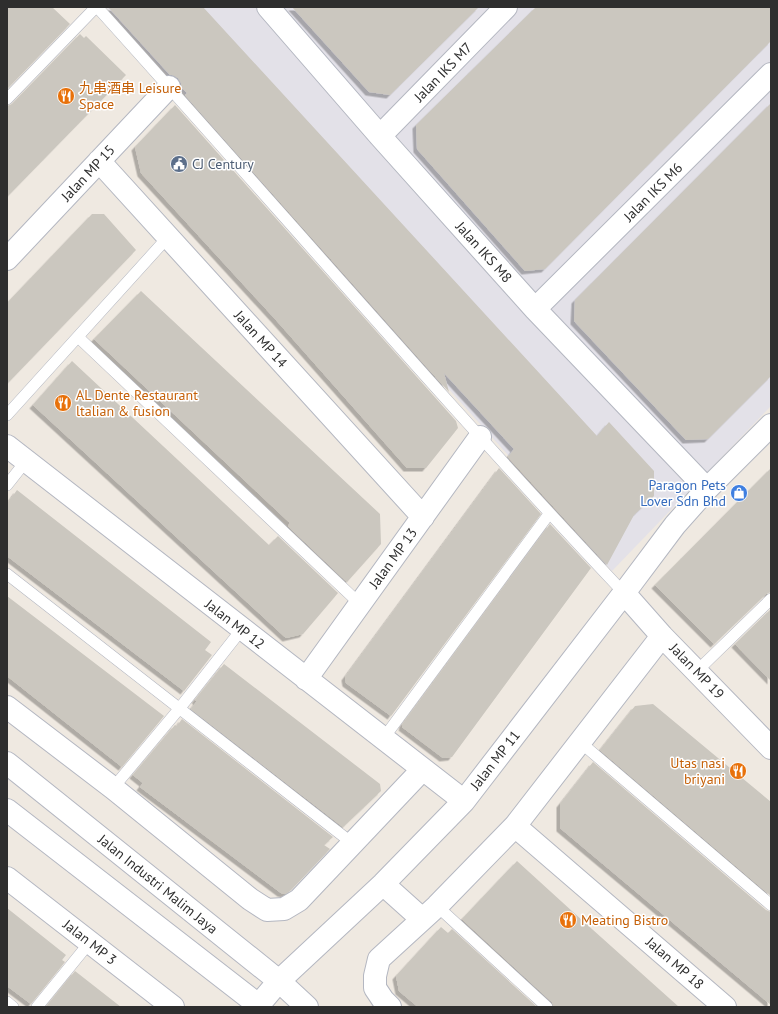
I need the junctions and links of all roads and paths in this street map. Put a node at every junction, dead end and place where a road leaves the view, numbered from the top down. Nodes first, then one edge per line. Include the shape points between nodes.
1 (96, 7) edge
2 (268, 7) edge
3 (506, 7) edge
4 (771, 74) edge
5 (169, 87) junction
6 (7, 99) edge
7 (380, 136) junction
8 (99, 161) junction
9 (168, 237) junction
10 (7, 259) edge
11 (535, 309) junction
12 (78, 337) junction
13 (7, 415) edge
14 (771, 425) edge
15 (480, 438) junction
16 (7, 446) edge
17 (26, 461) junction
18 (7, 485) edge
19 (707, 489) junction
20 (549, 514) junction
21 (423, 517) junction
22 (7, 574) edge
23 (624, 593) junction
24 (771, 599) edge
25 (360, 604) junction
26 (242, 629) junction
27 (662, 636) junction
28 (697, 671) junction
29 (306, 679) junction
30 (7, 707) edge
31 (179, 709) junction
32 (383, 739) junction
33 (580, 742) junction
34 (771, 748) edge
35 (7, 763) edge
36 (422, 770) junction
37 (113, 788) junction
38 (464, 801) junction
39 (7, 810) edge
40 (515, 826) junction
41 (352, 843) junction
42 (7, 878) edge
43 (383, 884) junction
44 (771, 905) edge
45 (430, 912) junction
46 (90, 942) junction
47 (280, 981) junction
48 (7, 1002) edge
49 (259, 1006) edge
50 (13, 1007) edge
51 (37, 1007) edge
52 (173, 1007) edge
53 (307, 1007) edge
54 (390, 1007) edge
55 (547, 1007) edge
56 (725, 1007) edge

1 - 5 lane
1 - 6 lane
2 - 7 street, Jalan IKS M8
3 - 7 street, Jalan IKS M7
4 - 11 street, Jalan IKS M6
5 - 8 street, Jalan MP 15
5 - 15 lane
7 - 11 street, Jalan IKS M8
8 - 9 street, Jalan MP 14
8 - 10 street, Jalan MP 15
9 - 12 lane
9 - 21 street, Jalan MP 14
11 - 19 street, Jalan IKS M8
12 - 13 lane
12 - 25 lane
14 - 19 street, Jalan MP 11
15 - 20 lane
15 - 21 street, Jalan MP 13
16 - 17 street, Jalan MP 12
17 - 18 lane
17 - 26 street, Jalan MP 12
19 - 23 street, Jalan MP 11 via 675,525
20 - 23 lane
20 - 32 lane
21 - 25 street, Jalan MP 13
22 - 31 lane
23 - 27 street, Jalan MP 19
23 - 38 street, Jalan MP 11
24 - 28 lane
25 - 29 street, Jalan MP 13
26 - 29 street, Jalan MP 12
26 - 31 lane
27 - 28 street, Jalan MP 19
27 - 33 street
28 - 34 street, Jalan MP 19
29 - 32 street, Jalan MP 12
30 - 37 street
31 - 37 lane
31 - 41 lane
32 - 36 street, Jalan MP 12
33 - 40 street
33 - 44 lane
35 - 47 street, Jalan Industri Malim Jaya
36 - 38 street, Jalan MP 12
36 - 41 street
37 - 41 street via 267,910 284,909 299,900
38 - 43 street, Jalan MP 11
39 - 49 street
40 - 45 street
40 - 56 street, Jalan MP 18
42 - 46 street, Jalan MP 3
43 - 45 street
43 - 47 street, Jalan MP 11
45 - 54 street via 379,958 375,988
45 - 55 lane
46 - 51 lane
46 - 52 street, Jalan MP 3
47 - 49 street, Jalan MP 11
47 - 53 street, Jalan Industri Malim Jaya
48 - 50 lane

